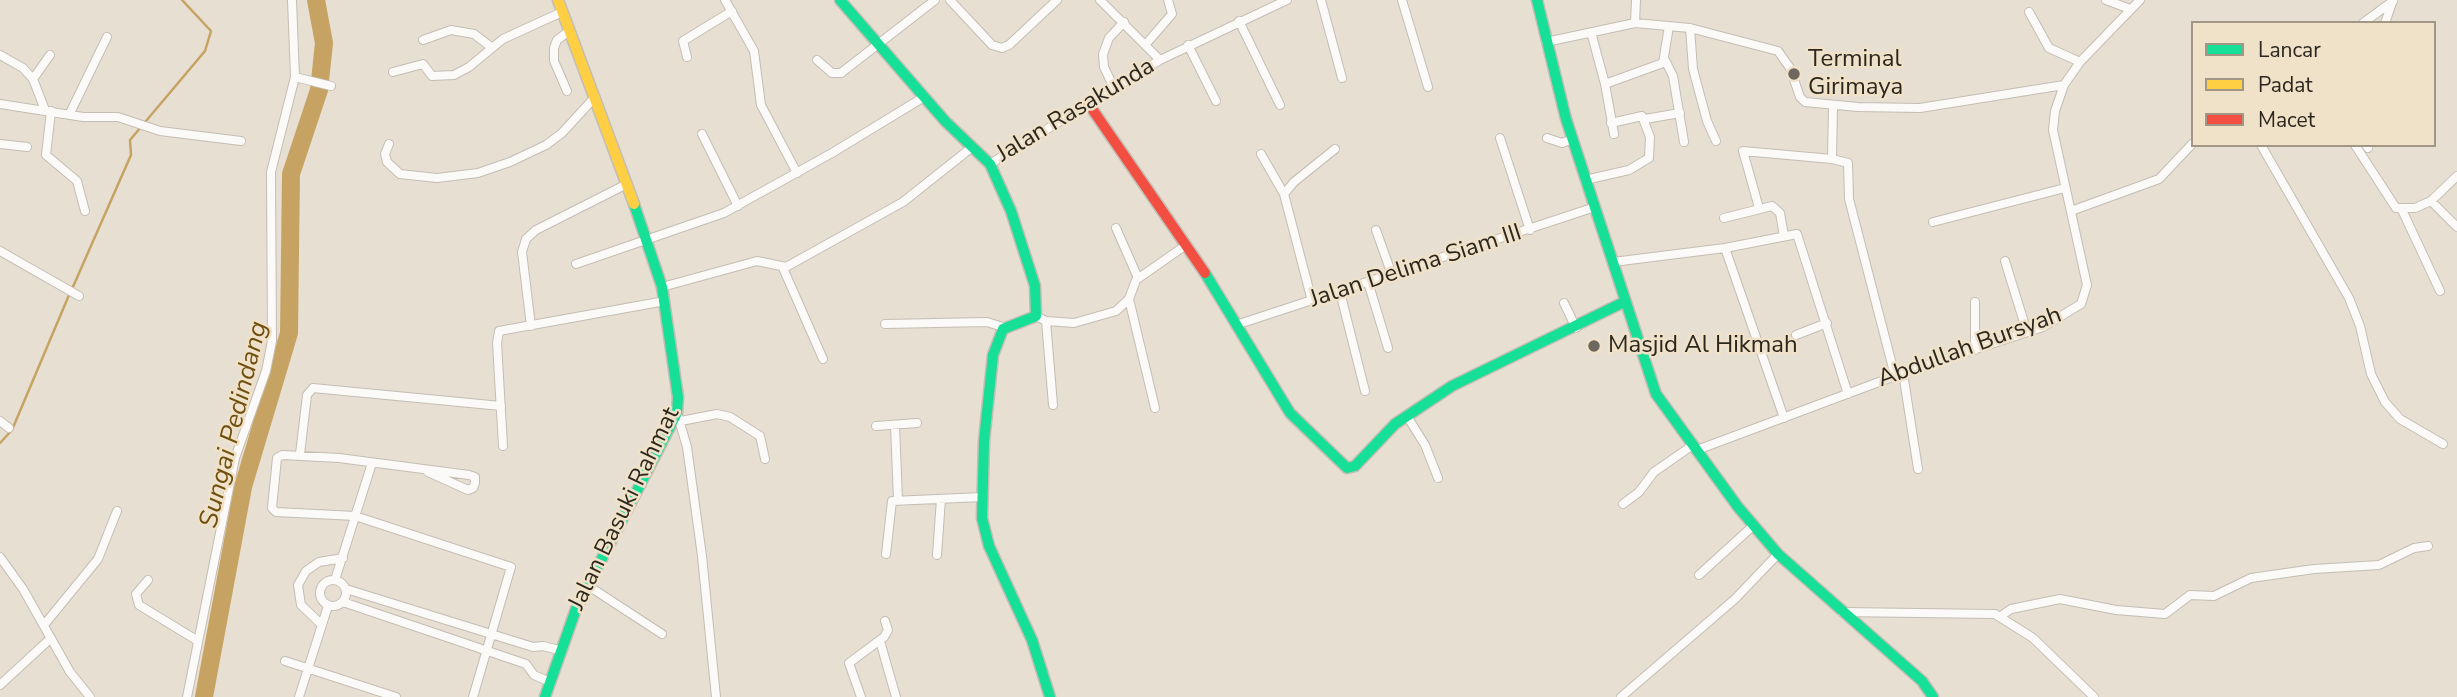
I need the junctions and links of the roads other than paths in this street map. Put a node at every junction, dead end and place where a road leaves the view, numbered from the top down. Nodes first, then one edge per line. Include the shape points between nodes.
1 (292, 0) edge
2 (558, 0) edge
3 (725, 0) edge
4 (840, 0) edge
5 (935, 0) edge
6 (950, 0) edge
7 (1057, 0) edge
8 (1100, 0) edge
9 (1168, 0) edge
10 (1287, 0) edge
11 (1321, 0) edge
12 (1402, 0) edge
13 (1537, 0) edge
14 (1636, 0) edge
15 (2106, 0) edge
16 (2140, 0) edge
17 (2394, 0) edge
18 (2130, 9) junction
19 (732, 11) junction
20 (562, 12) junction
21 (2029, 12) dead end
22 (1239, 20) junction
23 (2366, 21) edge
24 (2386, 21) edge
25 (1124, 22) junction
26 (1635, 23) junction
27 (1669, 26) junction
28 (1690, 28) junction
29 (569, 31) junction
30 (1591, 32) junction
31 (107, 37) dead end
32 (423, 40) dead end
33 (1546, 42) junction
34 (878, 43) junction
35 (1146, 44) junction
36 (1188, 44) junction
37 (491, 47) junction
38 (0, 55) edge
39 (50, 55) dead end
40 (687, 57) dead end
41 (817, 60) dead end
42 (1160, 60) junction
43 (1665, 60) junction
44 (2080, 62) junction
45 (393, 72) dead end
46 (295, 77) junction
47 (1342, 78) dead end
48 (33, 79) junction
49 (1605, 85) junction
50 (2064, 85) junction
51 (331, 86) dead end
52 (1113, 86) junction
53 (1428, 87) dead end
54 (567, 91) dead end
55 (595, 97) junction
56 (924, 97) junction
57 (1216, 101) dead end
58 (1088, 103) junction
59 (0, 104) edge
60 (1280, 104) dead end
61 (1833, 105) junction
62 (48, 110) junction
63 (70, 113) junction
64 (1680, 113) junction
65 (1645, 119) junction
66 (1611, 123) junction
67 (702, 134) dead end
68 (1614, 134) dead end
69 (1500, 138) dead end
70 (1547, 138) dead end
71 (1573, 139) junction
72 (241, 141) dead end
73 (1716, 141) dead end
74 (1684, 142) dead end
75 (0, 144) edge
76 (389, 144) dead end
77 (2191, 145) edge
78 (27, 147) dead end
79 (2262, 147) edge
80 (2356, 147) edge
81 (971, 148) junction
82 (1335, 149) dead end
83 (1261, 153) dead end
84 (1832, 159) junction
85 (990, 164) junction
86 (797, 173) junction
87 (2457, 176) edge
88 (1586, 180) junction
89 (628, 184) junction
90 (2065, 188) junction
91 (1284, 194) junction
92 (2431, 201) junction
93 (738, 206) junction
94 (1594, 207) junction
95 (1759, 208) junction
96 (2402, 210) junction
97 (85, 211) dead end
98 (2071, 211) junction
99 (1724, 218) dead end
100 (1933, 222) dead end
101 (2457, 227) edge
102 (1116, 228) dead end
103 (1530, 229) junction
104 (1376, 230) dead end
105 (1784, 236) junction
106 (648, 238) junction
107 (1186, 245) junction
108 (1725, 248) junction
109 (0, 251) edge
110 (2005, 261) dead end
111 (1613, 262) junction
112 (576, 264) dead end
113 (783, 268) junction
114 (1392, 275) junction
115 (1138, 278) junction
116 (1368, 282) junction
117 (662, 287) junction
118 (2440, 291) dead end
119 (1340, 292) junction
120 (79, 296) dead end
121 (1129, 299) junction
122 (665, 301) junction
123 (1311, 302) junction
124 (1624, 302) junction
125 (1975, 302) dead end
126 (1564, 303) dead end
127 (1041, 319) junction
128 (1828, 323) junction
129 (885, 324) dead end
130 (1236, 324) junction
131 (531, 326) junction
132 (1006, 328) junction
133 (1576, 328) junction
134 (2027, 332) junction
135 (1796, 335) dead end
136 (1388, 348) dead end
137 (1976, 350) junction
138 (823, 359) dead end
139 (1899, 374) junction
140 (1365, 391) dead end
141 (1848, 394) junction
142 (1054, 405) dead end
143 (501, 406) junction
144 (1155, 408) dead end
145 (1406, 416) junction
146 (679, 417) junction
147 (1784, 418) junction
148 (0, 421) edge
149 (917, 423) dead end
150 (895, 425) junction
151 (876, 426) dead end
152 (9, 428) dead end
153 (2442, 444) dead end
154 (503, 446) dead end
155 (1695, 448) junction
156 (300, 454) junction
157 (765, 459) dead end
158 (372, 463) junction
159 (1918, 469) dead end
160 (428, 472) junction
161 (1438, 478) dead end
162 (982, 497) junction
163 (941, 499) junction
164 (898, 500) junction
165 (1623, 504) dead end
166 (117, 511) dead end
167 (355, 516) junction
168 (1754, 525) junction
169 (2428, 547) dead end
170 (886, 554) dead end
171 (1778, 554) junction
172 (937, 555) dead end
173 (0, 557) edge
174 (343, 558) junction
175 (1699, 575) dead end
176 (148, 580) dead end
177 (335, 580) junction
178 (587, 585) junction
179 (346, 589) junction
180 (344, 602) junction
181 (328, 606) junction
182 (1842, 612) junction
183 (2001, 617) junction
184 (885, 621) dead end
185 (44, 625) junction
186 (322, 625) junction
187 (662, 634) dead end
188 (493, 635) junction
189 (51, 638) junction
190 (198, 641) junction
191 (880, 641) junction
192 (533, 648) junction
193 (559, 650) junction
194 (487, 652) junction
195 (285, 661) dead end
196 (526, 664) junction
197 (309, 668) junction
198 (548, 681) junction
199 (0, 685) edge
200 (90, 697) edge
201 (187, 697) edge
202 (299, 697) edge
203 (396, 697) edge
204 (473, 697) edge
205 (545, 697) edge
206 (716, 697) edge
207 (861, 697) edge
208 (896, 697) edge
209 (1050, 697) edge
210 (1620, 697) edge
211 (1933, 697) edge
212 (2094, 697) edge

1 - 46 street
2 - 20 street, Jalan Basuki Rahmat
3 - 19 street
4 - 34 street, Jalan Rasakunda
5 - 34 street
6 - 7 street via 992,45 1002,48
8 - 25 street
9 - 35 street via 1173,12
10 - 22 street, Jalan Rasakunda
11 - 47 street
12 - 53 street
13 - 33 street
14 - 26 street
15 - 18 street
16 - 18 street, Abdullah Bursyah
17 - 23 street
17 - 24 street
18 - 44 street, Abdullah Bursyah
19 - 40 street via 683,41
19 - 86 street via 756,58 761,105
20 - 29 street, Jalan Basuki Rahmat
20 - 37 street
21 - 44 street via 2049,48
22 - 36 street, Jalan Rasakunda
22 - 60 street
25 - 35 street
25 - 52 street via 1109,38 1103,54
26 - 27 street
26 - 30 street
27 - 28 street
27 - 43 street
28 - 61 street via 1770,47 1783,55 1802,100
28 - 73 street via 1693,69
29 - 54 street via 554,48 554,61
29 - 55 street, Jalan Basuki Rahmat
30 - 33 street
30 - 49 street
31 - 63 street
32 - 37 street via 457,30 474,34
33 - 71 street
34 - 41 street via 837,74
34 - 56 street, Jalan Rasakunda
35 - 42 street
36 - 42 street, Jalan Rasakunda
36 - 57 street
37 - 45 street via 454,75 432,76 423,64
38 - 48 street
39 - 48 street
42 - 52 street, Jalan Rasakunda
43 - 49 street
43 - 64 street
44 - 50 street, Abdullah Bursyah
46 - 51 street
46 - 190 street via 271,172 272,341 235,458
48 - 62 street
49 - 66 street
50 - 61 street via 1920,108
50 - 90 street, Abdullah Bursyah via 2054,111 2053,130
52 - 58 street, Jalan Rasakunda
55 - 76 street via 545,145 478,173 400,174 387,162
55 - 89 street, Jalan Basuki Rahmat
56 - 81 street, Jalan Rasakunda
56 - 86 street
58 - 85 street, Jalan Rasakunda
58 - 107 street
59 - 62 street
61 - 84 street
62 - 63 street
62 - 97 street via 46,155 77,181
63 - 72 street via 118,117 167,132
64 - 65 street
64 - 74 street
65 - 66 street via 1638,114
65 - 88 street via 1651,144 1647,161
66 - 68 street
67 - 93 street
69 - 103 street
70 - 71 street via 1560,143
71 - 88 street
75 - 78 street
77 - 98 street via 2159,179
79 - 153 street via 2349,298 2371,374 2385,402 2400,419
80 - 96 street via 2387,199
81 - 85 street, Jalan Rasakunda
81 - 113 street via 903,202
82 - 91 street
83 - 91 street
84 - 95 street via 1743,151
84 - 139 street via 1848,163 1849,198
85 - 127 street via 1011,211
86 - 93 street
87 - 92 street
88 - 94 street
89 - 106 street, Jalan Basuki Rahmat
89 - 131 street via 526,239 522,252
90 - 98 street, Abdullah Bursyah
90 - 100 street
91 - 123 street
92 - 96 street
92 - 101 street
93 - 106 street
94 - 103 street, Jalan Delima Siam III
94 - 111 street
95 - 99 street
95 - 105 street via 1776,208
96 - 118 street
98 - 134 street, Abdullah Bursyah via 2086,295 2066,315
102 - 115 street
103 - 114 street, Jalan Delima Siam III
104 - 114 street
105 - 108 street
105 - 128 street via 1795,233 1800,237
106 - 112 street
106 - 117 street, Jalan Basuki Rahmat
107 - 115 street
107 - 130 street
108 - 111 street
108 - 147 street
109 - 120 street
110 - 134 street
111 - 124 street
113 - 117 street via 757,261
113 - 138 street
114 - 116 street, Jalan Delima Siam III
115 - 121 street
116 - 119 street, Jalan Delima Siam III
116 - 136 street
117 - 122 street, Jalan Basuki Rahmat
119 - 123 street, Jalan Delima Siam III
119 - 140 street
121 - 127 street via 1116,311 1081,321
121 - 144 street
122 - 131 street
122 - 146 street, Jalan Basuki Rahmat
123 - 130 street, Jalan Delima Siam III
124 - 133 street
124 - 155 street via 1656,394
125 - 137 street
126 - 133 street
127 - 132 street
127 - 142 street
128 - 135 street
128 - 141 street
129 - 132 street via 988,322
130 - 145 street via 1290,413 1347,468
131 - 143 street via 498,333
132 - 162 street via 993,355
133 - 145 street via 1471,375
134 - 137 street, Abdullah Bursyah
137 - 139 street, Abdullah Bursyah
139 - 141 street, Abdullah Bursyah
139 - 159 street
141 - 147 street, Abdullah Bursyah
143 - 154 street
143 - 156 street via 313,388 307,395
145 - 161 street via 1425,445
146 - 157 street via 730,417 760,436
146 - 178 street, Jalan Basuki Rahmat
146 - 206 street via 702,556
147 - 155 street, Abdullah Bursyah
148 - 152 street
149 - 150 street
150 - 151 street
150 - 164 street
155 - 165 street, Abdullah Bursyah via 1654,472
155 - 168 street
156 - 158 street
156 - 167 street via 277,458 273,510
158 - 160 street
158 - 167 street
160 - 160 street via 474,476 475,484 468,490
162 - 163 street
162 - 209 street via 989,546 1032,640
163 - 164 street
163 - 172 street
164 - 170 street via 890,505
166 - 185 street via 98,559
167 - 174 street
167 - 188 street via 511,567
168 - 171 street
168 - 175 street
169 - 183 street via 2411,549 2379,565 2251,579 2214,596 2190,595 2165,614 2060,599 2011,609
171 - 182 street
171 - 210 street via 1735,599
173 - 185 street
174 - 177 street
174 - 186 street via 319,562 306,571 298,585 301,605
176 - 190 street via 136,594 139,605
177 - 179 street
177 - 181 street via 325,583 319,592
178 - 187 street
178 - 193 street, Jalan Basuki Rahmat
179 - 180 street
179 - 188 street
180 - 181 street
180 - 194 street
181 - 186 street
182 - 183 street via 1982,612
182 - 211 street via 1922,681
183 - 212 street via 2033,638
184 - 191 street via 888,629
185 - 189 street
186 - 197 street
188 - 192 street
188 - 194 street
189 - 199 street
189 - 200 street
190 - 201 street
191 - 207 street via 849,663
191 - 208 street
192 - 193 street
192 - 196 street
193 - 198 street, Jalan Basuki Rahmat
194 - 196 street
194 - 204 street
195 - 197 street
196 - 198 street via 534,676
197 - 202 street
197 - 203 street
198 - 205 street, Jalan Basuki Rahmat

